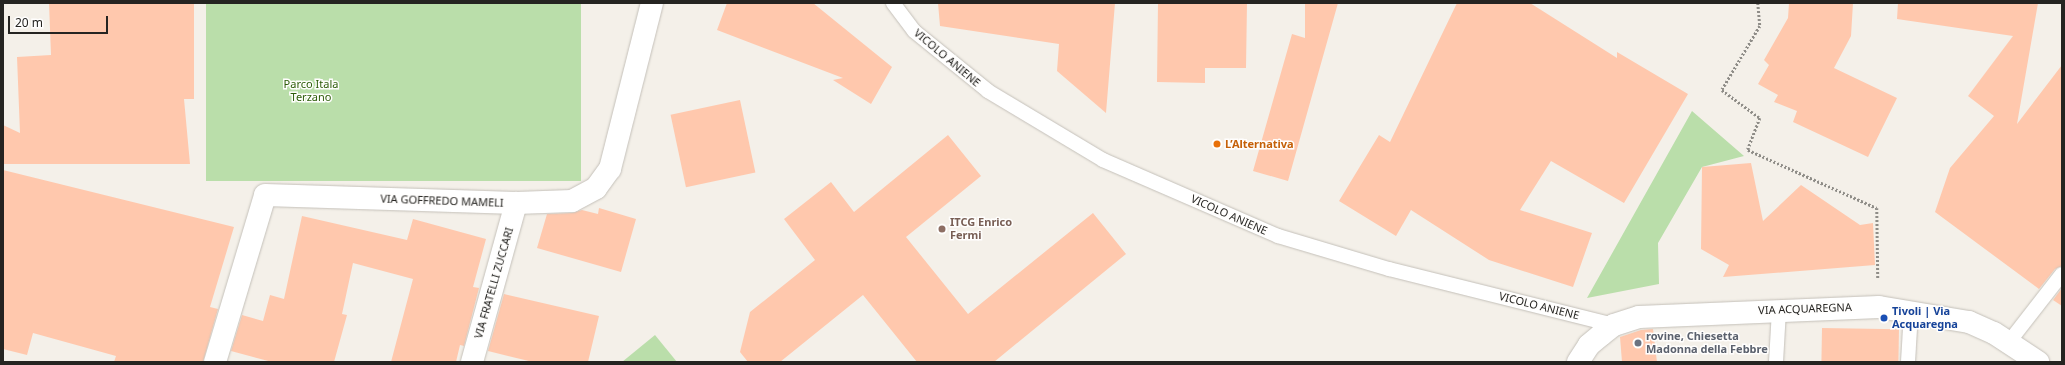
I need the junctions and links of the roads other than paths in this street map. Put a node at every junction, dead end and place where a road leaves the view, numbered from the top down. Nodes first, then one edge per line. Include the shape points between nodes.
1 (652, 3) edge
2 (892, 3) edge
3 (516, 203) junction
4 (2062, 274) edge
5 (1779, 310) junction
6 (1911, 311) junction
7 (1614, 325) junction
8 (2009, 342) junction
9 (215, 362) edge
10 (472, 362) edge
11 (1578, 362) edge
12 (1776, 362) edge
13 (1908, 362) edge
14 (2038, 362) edge

1 - 3 street, VIA GOFFREDO MAMELI via 613,158 603,180 584,196 572,201
2 - 7 lane, VICOLO ANIENE via 914,31 988,91 1103,160 1278,236 1389,269
3 - 9 street, VIA GOFFREDO MAMELI via 265,195
3 - 10 street, VIA FRATELLI ZUCCARI
4 - 8 lane
5 - 6 street, VIA ACQUAREGNA via 1879,307
5 - 7 street, VIA ACQUAREGNA via 1655,315
5 - 12 lane
6 - 8 street, VIA ACQUAREGNA via 1969,322
6 - 13 lane
7 - 11 street, VIA ACQUAREGNA via 1589,345
8 - 14 street, VIA ACQUAREGNA

